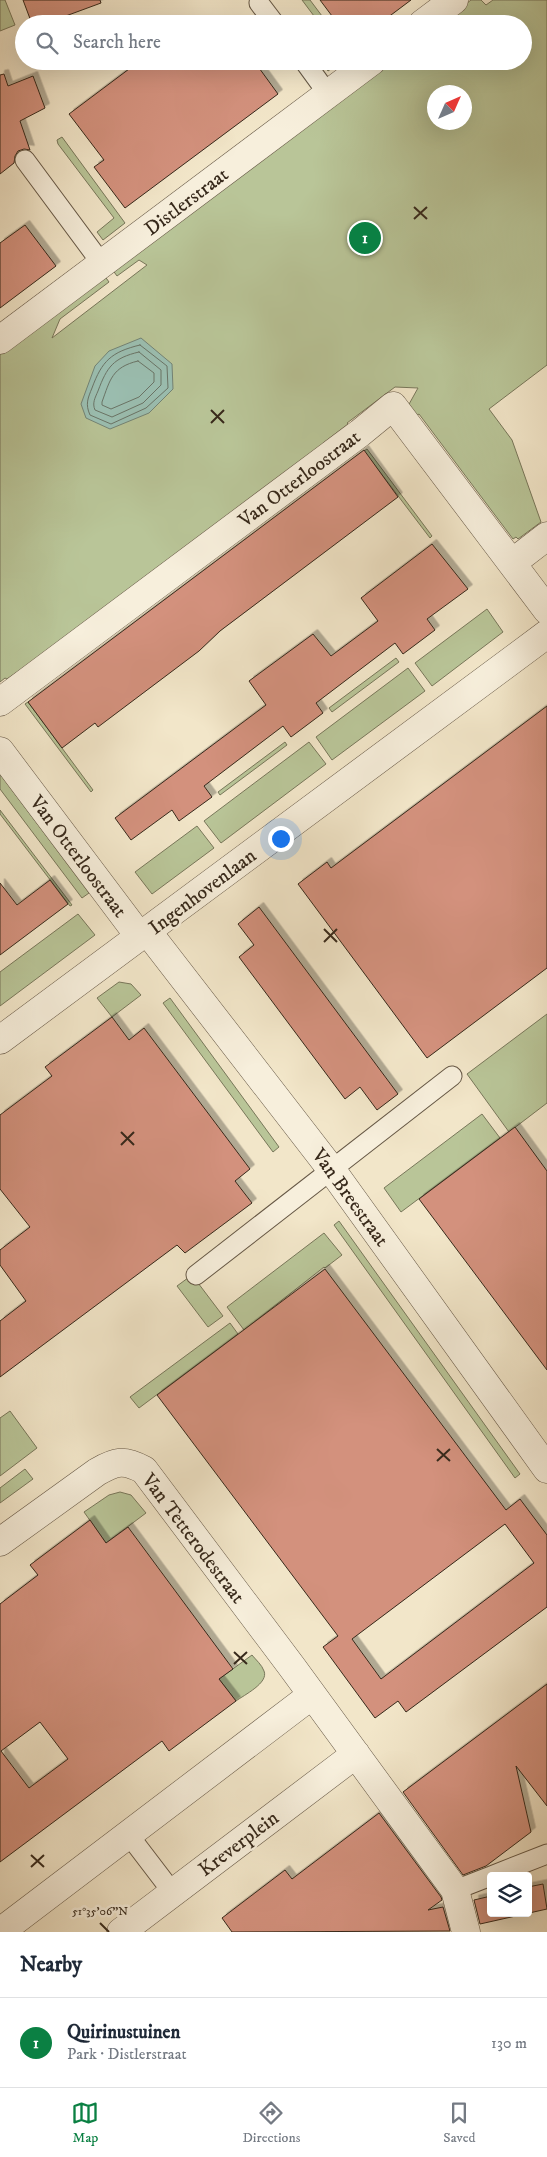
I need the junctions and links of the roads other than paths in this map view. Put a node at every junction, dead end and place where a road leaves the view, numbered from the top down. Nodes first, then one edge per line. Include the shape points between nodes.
1 (454, 0) edge
2 (259, 3) dead end
3 (268, 15) edge
4 (434, 15) edge
5 (311, 70) edge
6 (360, 70) edge
7 (328, 94) junction
8 (25, 160) dead end
9 (102, 264) junction
10 (0, 340) edge
11 (547, 536) edge
12 (512, 563) junction
13 (547, 610) edge
14 (547, 634) edge
15 (0, 702) edge
16 (0, 751) edge
17 (143, 934) junction
18 (0, 1040) edge
19 (452, 1076) dead end
20 (331, 1169) junction
21 (196, 1275) dead end
22 (547, 1468) edge
23 (0, 1542) edge
24 (312, 1695) junction
25 (356, 1754) junction
26 (128, 1834) junction
27 (547, 1854) edge
28 (501, 1872) edge
29 (487, 1878) edge
30 (455, 1890) junction
31 (173, 1893) junction
32 (0, 1932) edge
33 (121, 1932) edge
34 (466, 1932) edge

1 - 4 street
2 - 3 lane
5 - 7 lane
6 - 7 street, Distlerstraat
7 - 9 street, Distlerstraat
8 - 9 lane
9 - 10 street, Distlerstraat
11 - 12 street
12 - 13 street, Van Otterloostraat
12 - 15 street, Van Otterloostraat via 393,406
14 - 17 street, Ingenhovenlaan
16 - 17 street, Van Otterloostraat
17 - 18 street, Ingenhovenlaan
17 - 20 street, Van Breestraat
19 - 20 lane
20 - 21 lane
20 - 22 street, Van Breestraat
23 - 24 street, Van Tetterodestraat via 97,1472 114,1463 130,1462 144,1470
24 - 25 street, Van Tetterodestraat
24 - 26 street
25 - 30 street, Van Tetterodestraat
25 - 31 street, Kreverplein
26 - 31 lane
26 - 32 street
27 - 28 lane
29 - 30 lane
30 - 34 street, Van Tetterodestraat
31 - 33 street, Kreverplein

